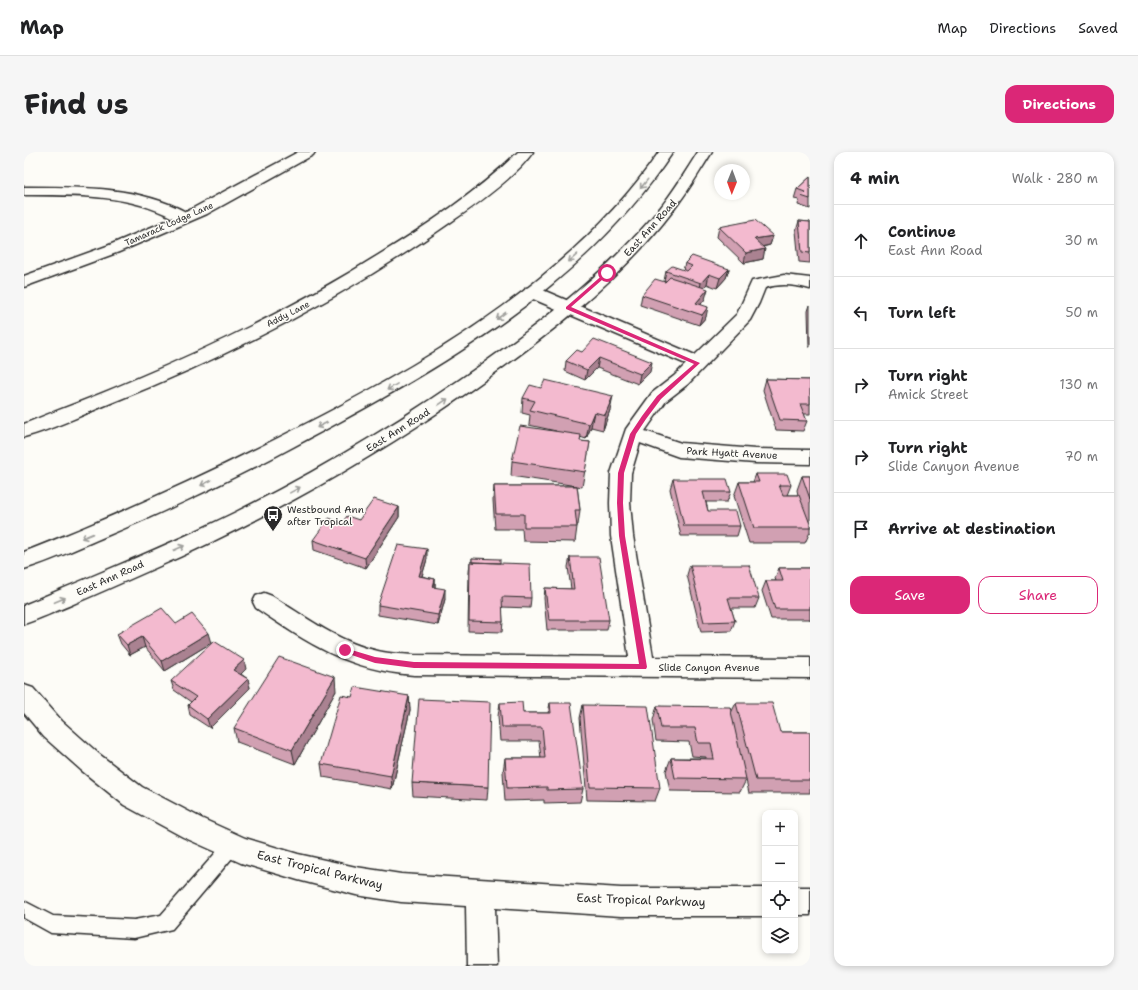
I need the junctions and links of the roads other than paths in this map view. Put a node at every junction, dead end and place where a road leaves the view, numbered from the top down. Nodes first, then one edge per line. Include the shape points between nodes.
1 (308, 152) edge
2 (526, 152) edge
3 (666, 152) edge
4 (705, 152) edge
5 (24, 191) edge
6 (185, 218) junction
7 (24, 282) edge
8 (810, 284) edge
9 (532, 292) junction
10 (568, 308) junction
11 (698, 363) junction
12 (24, 431) edge
13 (633, 434) junction
14 (810, 457) edge
15 (24, 561) edge
16 (264, 602) dead end
17 (24, 615) edge
18 (643, 667) junction
19 (810, 668) edge
20 (24, 695) edge
21 (232, 846) junction
22 (480, 893) junction
23 (798, 901) edge
24 (810, 901) edge
25 (762, 902) edge
26 (24, 909) edge
27 (482, 966) edge

1 - 6 street, Tamarack Lodge Lane via 253,184
2 - 12 street, Addy Lane via 455,212 346,283 290,314 139,385
3 -> 9 street via 651,175 606,226
4 - 10 street, East Ann Road via 686,184 652,227
5 - 6 street via 113,195 161,206
6 - 7 street, Tamarack Lodge Lane via 113,250
8 - 11 street via 792,279 758,286 744,316
9 - 10 street
9 -> 15 street via 458,346 356,407 201,485
10 - 11 street
17 -> 10 street, East Ann Road via 200,538 342,464 451,396
11 - 13 street via 659,397
13 - 14 street, Park Hyatt Avenue via 680,450
13 - 18 street via 621,473 620,503 622,536
16 - 18 street, Slide Canyon Avenue via 321,639 375,660 414,665
18 - 19 street, Slide Canyon Avenue
20 - 21 street, East Tropical Parkway via 53,729 132,796
21 - 22 street, East Tropical Parkway via 298,867 356,881 401,888
21 - 26 lane via 166,923 134,929 51,924
22 - 25 street, East Tropical Parkway via 621,902
22 - 27 street
23 - 24 street

